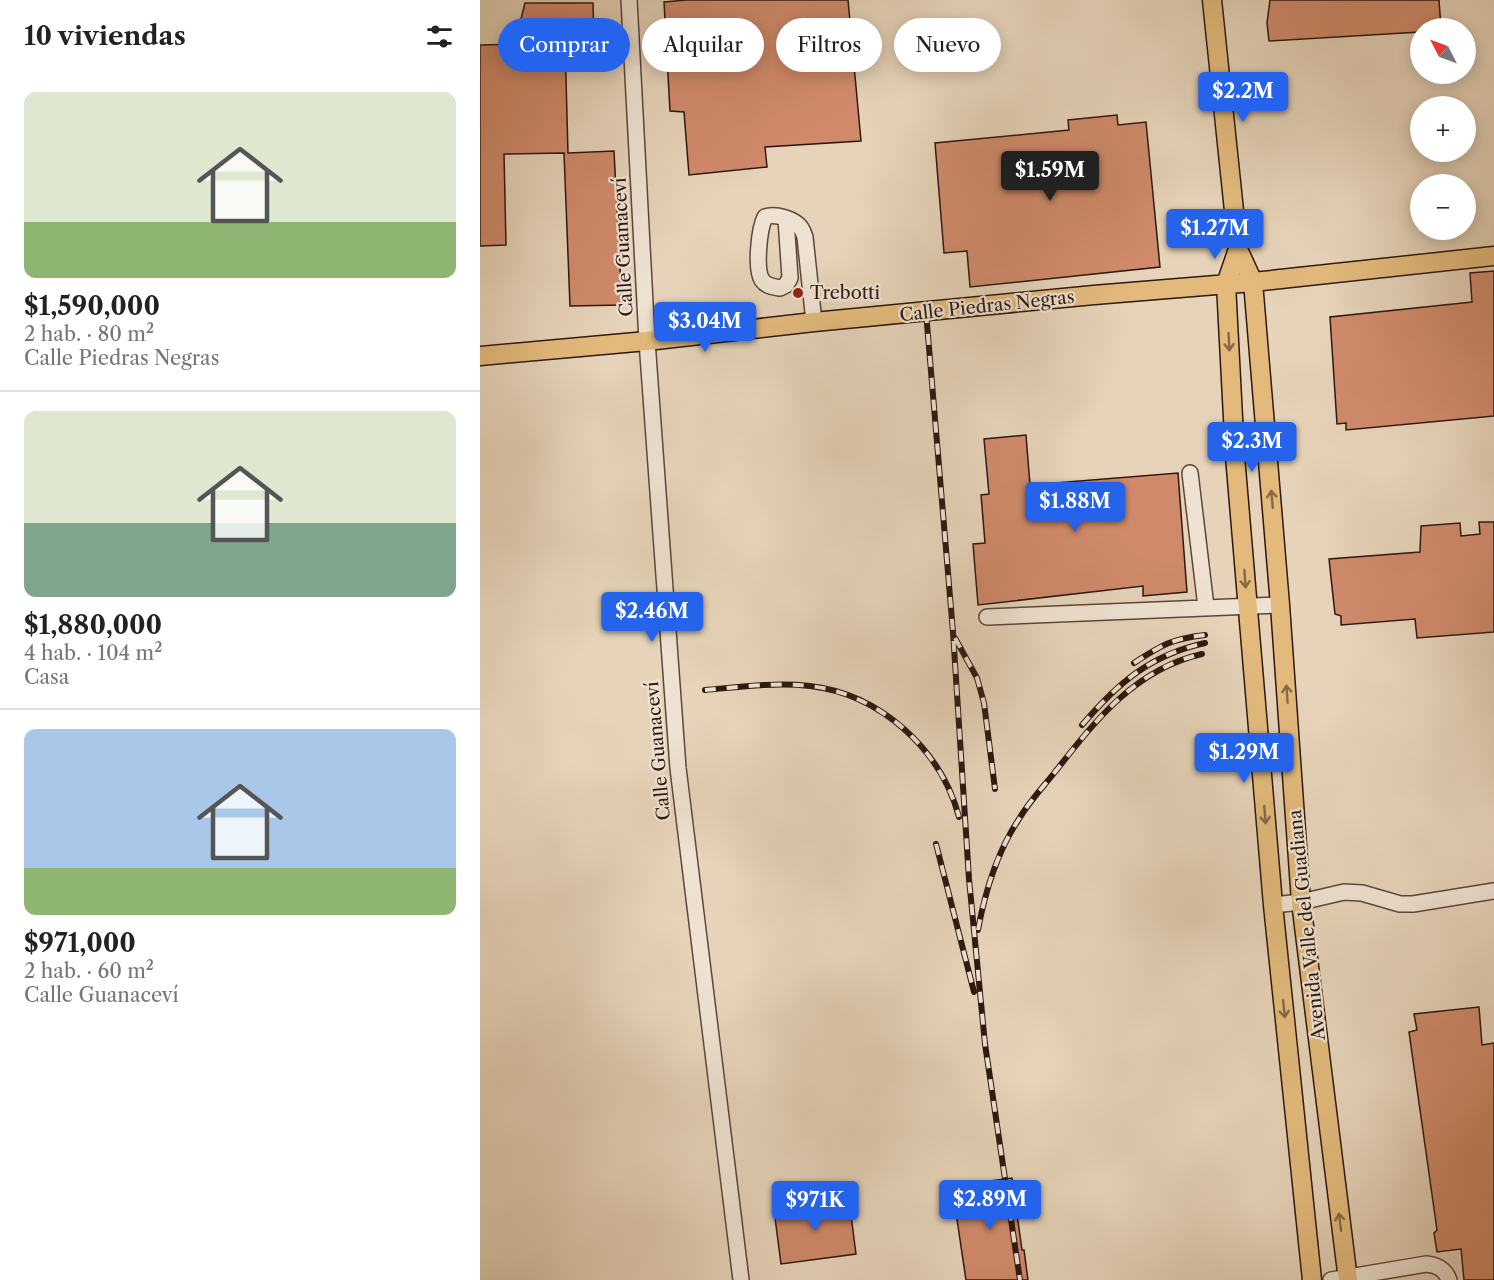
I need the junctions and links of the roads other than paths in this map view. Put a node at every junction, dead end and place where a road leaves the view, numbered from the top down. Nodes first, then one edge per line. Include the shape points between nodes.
1 (629, 0) edge
2 (1212, 0) edge
3 (786, 219) dead end
4 (1238, 249) junction
5 (1494, 256) edge
6 (1253, 282) junction
7 (1226, 284) junction
8 (814, 322) junction
9 (647, 341) junction
10 (480, 356) edge
11 (1268, 455) junction
12 (1235, 456) junction
13 (1190, 472) dead end
14 (1247, 605) junction
15 (1281, 605) junction
16 (1206, 607) junction
17 (987, 616) dead end
18 (1494, 891) edge
19 (1301, 902) junction
20 (1273, 905) junction
21 (1342, 1279) edge
22 (741, 1280) edge
23 (1312, 1280) edge
24 (1449, 1280) edge

1 - 9 street, Calle Guanaceví
2 - 4 main road
3 - 8 street via 801,227 805,237
4 - 6 main road, Avenida Valle del Guadiana
4 - 7 main road
5 - 6 main road, Calle Piedras Negras
6 - 7 main road, Calle Piedras Negras
6 - 11 main road, Avenida Valle del Guadiana
7 - 8 main road, Calle Piedras Negras
7 -> 12 main road, Avenida Valle del Guadiana
8 - 9 main road, Calle Piedras Negras
9 - 10 main road, Calle Piedras Negras
9 - 22 street, Calle Guanaceví via 678,768
11 - 12 main road
15 -> 11 main road, Avenida Valle del Guadiana
12 -> 14 main road, Avenida Valle del Guadiana
13 - 16 street
14 - 15 street
14 - 16 street
14 -> 20 main road, Avenida Valle del Guadiana
19 -> 15 main road, Avenida Valle del Guadiana
16 - 17 street
18 - 19 street via 1413,904 1344,892
19 - 20 street
21 -> 19 main road, Avenida Valle del Guadiana
20 -> 23 main road, Avenida Valle del Guadiana
21 - 24 street via 1426,1264 1443,1270

